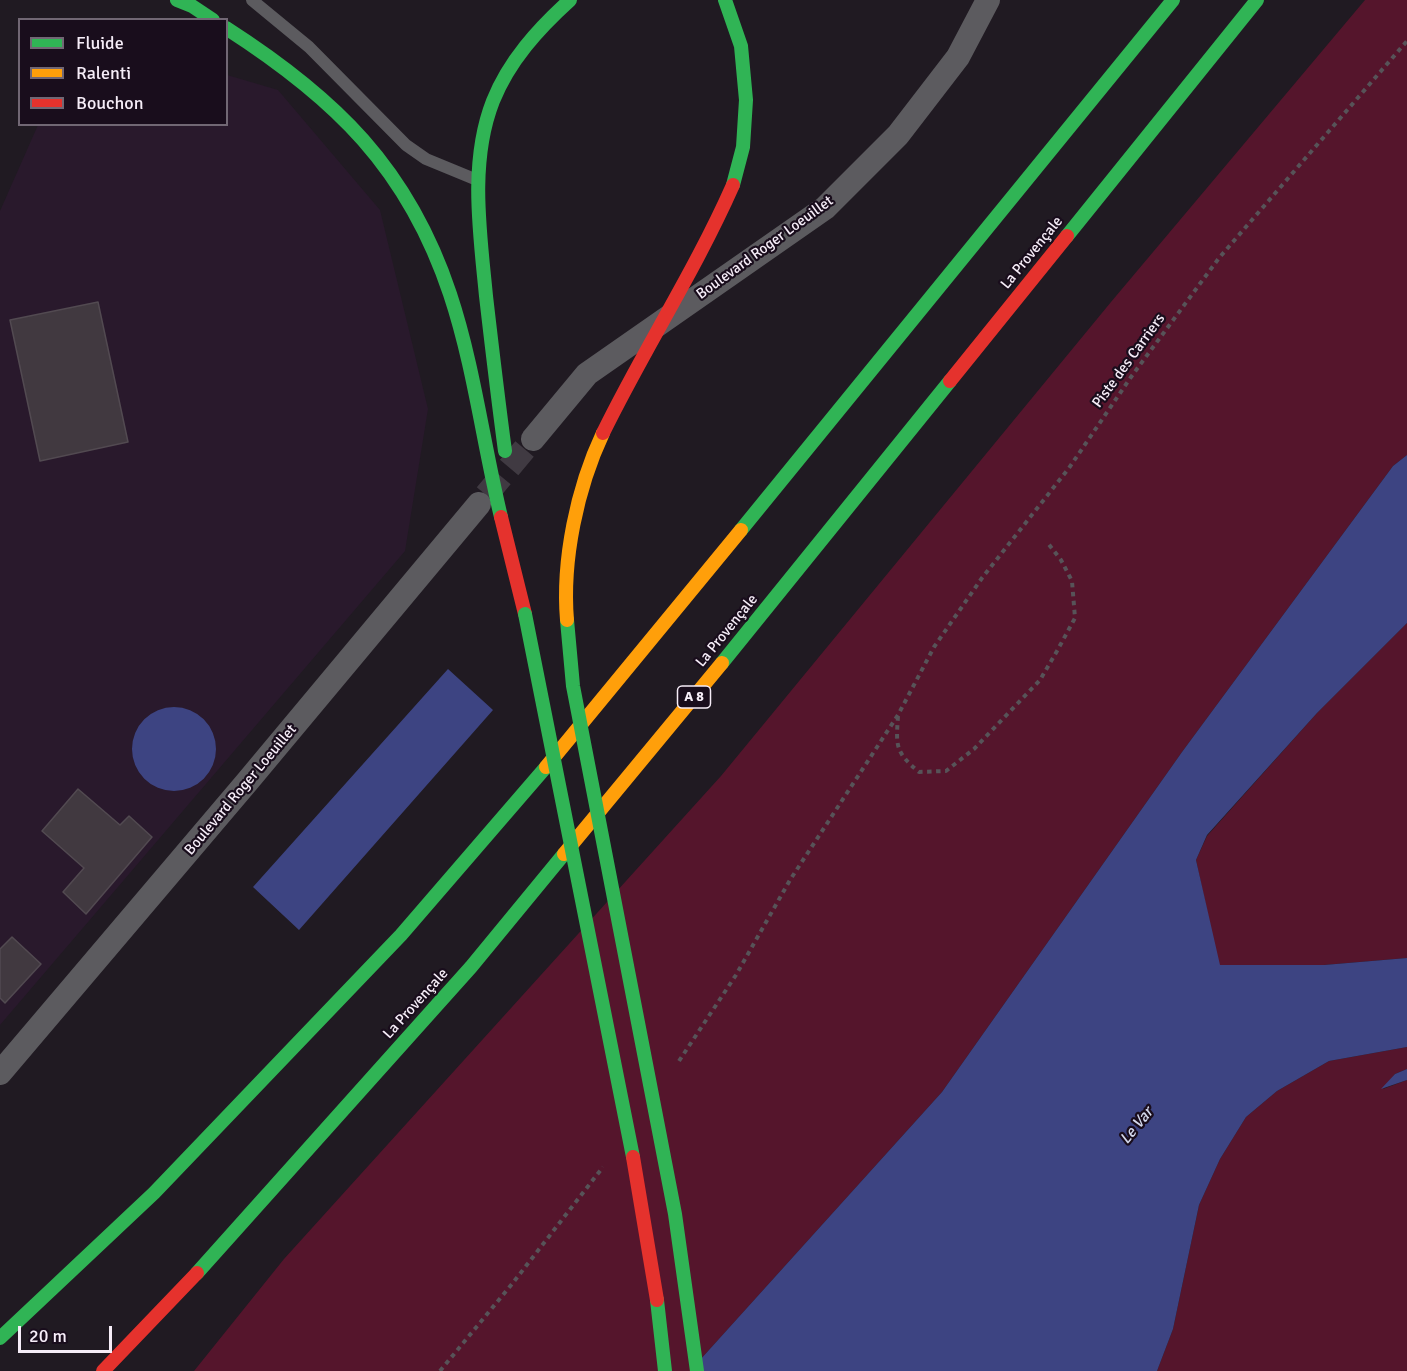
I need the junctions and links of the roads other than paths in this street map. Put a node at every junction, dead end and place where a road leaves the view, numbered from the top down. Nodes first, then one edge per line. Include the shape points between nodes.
1 (177, 0) edge
2 (252, 0) edge
3 (570, 0) edge
4 (725, 0) edge
5 (988, 0) edge
6 (1173, 0) edge
7 (1257, 0) edge
8 (210, 18) edge
9 (228, 29) edge
10 (478, 181) junction
11 (533, 439) tunnel mouth
12 (506, 460) dead end
13 (511, 496) dead end
14 (479, 504) tunnel mouth
15 (525, 615) junction
16 (0, 1073) edge
17 (0, 1338) edge
18 (103, 1371) edge
19 (665, 1371) edge
20 (697, 1371) edge

1 - 8 highway
2 - 10 lane via 309,47 406,145 426,159
3 - 10 highway via 534,34 493,101 482,143
4 - 20 highway, bridge via 741,46 746,100 743,147 733,185 712,233 625,388 582,486 567,566 566,605 573,686 675,1214
5 - 11 street, Boulevard Roger Loeuillet via 958,57 898,135 825,208 587,374
6 - 17 highway via 515,804 401,935 154,1193
7 - 18 highway, La Provençale / A 8 via 757,621 471,967 217,1252
9 - 15 highway via 264,52 330,105 366,142 417,219 438,262 457,318
10 - 12 highway via 487,304
13 - 15 highway
14 - 16 street, Boulevard Roger Loeuillet
15 - 19 highway, bridge via 631,1143

